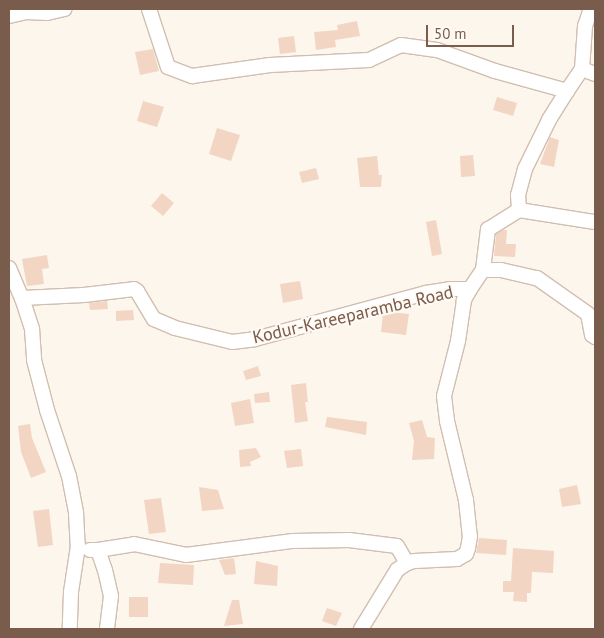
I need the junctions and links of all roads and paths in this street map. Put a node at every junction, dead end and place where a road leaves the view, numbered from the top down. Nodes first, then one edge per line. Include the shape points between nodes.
1 (65, 9) edge
2 (148, 9) edge
3 (591, 9) edge
4 (9, 16) edge
5 (588, 72) edge
6 (567, 92) junction
7 (519, 210) junction
8 (595, 222) edge
9 (9, 268) edge
10 (483, 270) junction
11 (470, 289) junction
12 (22, 298) junction
13 (595, 337) edge
14 (98, 550) junction
15 (76, 552) junction
16 (407, 562) junction
17 (70, 629) edge
18 (107, 629) edge
19 (362, 629) edge

1 - 4 street
2 - 6 street via 168,67 192,76 270,65 369,60 401,45 437,50
3 - 5 street via 585,26
5 - 6 street
6 - 7 street via 525,169 518,195
7 - 8 street
7 - 10 street via 488,229
9 - 12 street
10 - 11 street
10 - 13 street via 501,270 538,278 588,314
11 - 12 street, Kodur-Kareeparamba Road via 426,294 232,342 175,328 154,319 134,289 84,296
11 - 16 street, Kodur-Kareeparamba Road via 464,300 444,396 466,500 468,548 466,554 457,559
12 - 15 street via 32,329 34,360 44,402 69,476 76,514
14 - 15 street
14 - 16 street via 134,544 186,555 293,541 349,540 397,546
14 - 18 street via 110,596
15 - 17 street
16 - 19 street via 396,570

